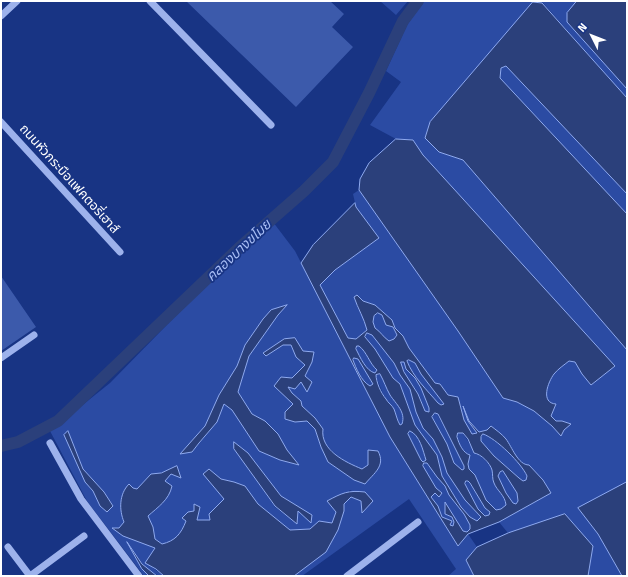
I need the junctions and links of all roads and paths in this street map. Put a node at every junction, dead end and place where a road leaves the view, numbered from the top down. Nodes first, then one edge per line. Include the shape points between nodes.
1 (17, 1) edge
2 (150, 1) edge
3 (1, 16) edge
4 (1, 122) edge
5 (271, 126) dead end
6 (120, 252) dead end
7 (34, 335) dead end
8 (1, 358) edge
9 (50, 444) dead end
10 (418, 522) dead end
11 (84, 536) dead end
12 (8, 547) dead end
13 (30, 576) edge
14 (140, 576) edge
15 (347, 576) edge

1 - 3 street
2 - 5 street
4 - 6 street, ถนนหัวกระบือแฟคตอรี่เฮาส์
7 - 8 street
9 - 14 street via 82,499
10 - 15 street
11 - 13 street
12 - 13 street

